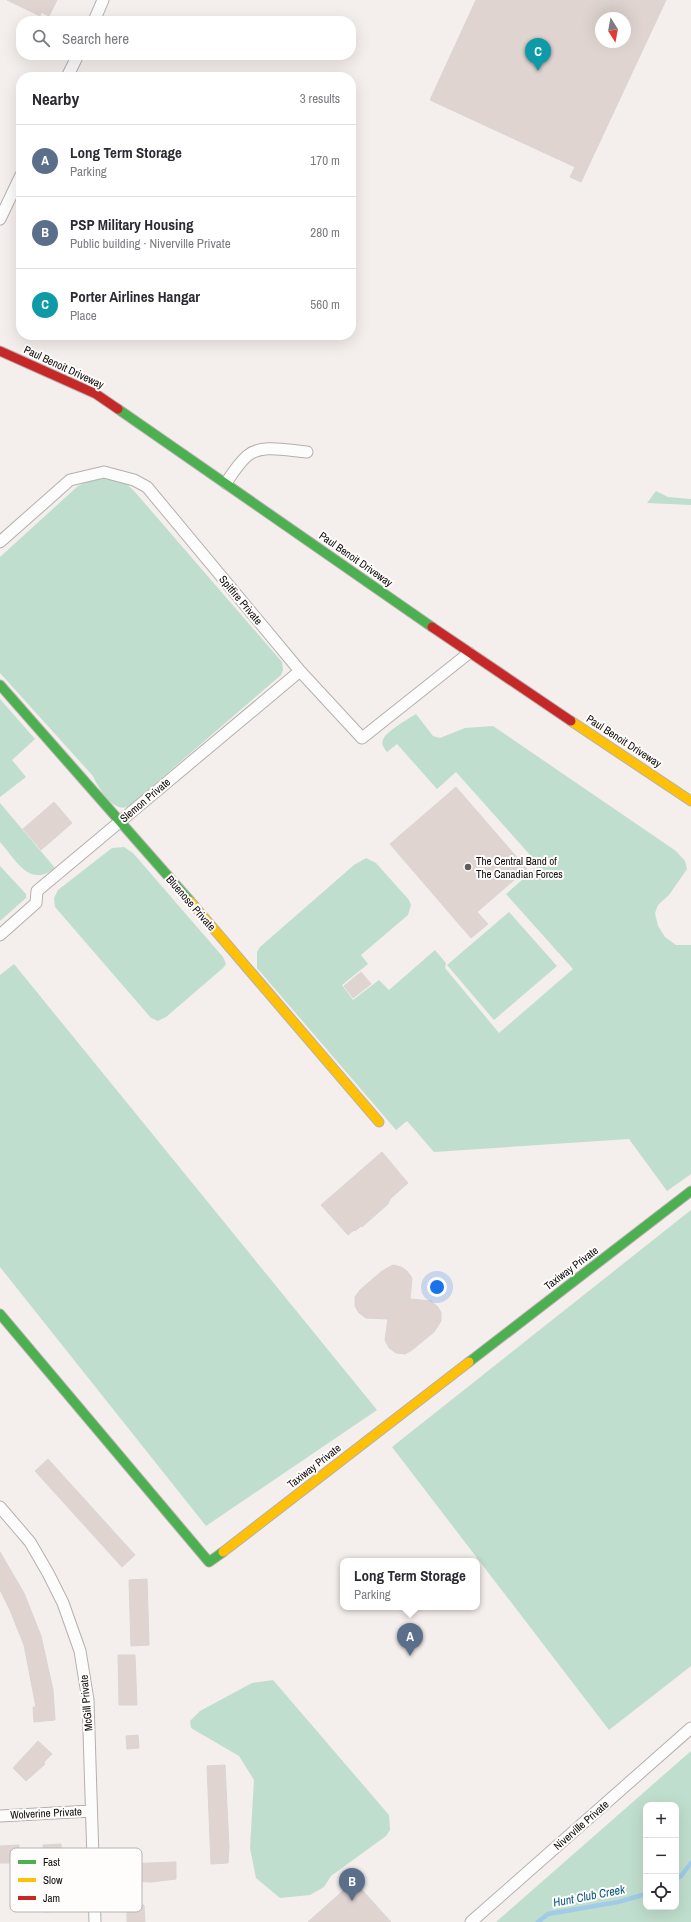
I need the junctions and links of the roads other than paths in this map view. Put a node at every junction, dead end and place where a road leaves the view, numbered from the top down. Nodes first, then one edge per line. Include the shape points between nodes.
1 (103, 0) edge
2 (96, 16) edge
3 (76, 60) edge
4 (70, 72) edge
5 (16, 186) edge
6 (0, 220) edge
7 (0, 351) edge
8 (307, 452) dead end
9 (226, 483) junction
10 (0, 542) edge
11 (470, 653) junction
12 (300, 671) junction
13 (0, 685) edge
14 (691, 801) edge
15 (119, 822) junction
16 (0, 935) edge
17 (378, 1122) dead end
18 (691, 1191) edge
19 (0, 1314) edge
20 (0, 1507) edge
21 (691, 1728) edge
22 (91, 1811) junction
23 (0, 1816) edge
24 (92, 1848) edge
25 (95, 1912) edge
26 (95, 1922) edge
27 (471, 1922) edge

1 - 2 street
3 - 4 street
5 - 6 street
7 - 9 street, Paul Benoit Driveway via 96,394
8 - 9 street via 268,449 255,451 247,456
9 - 11 street, Paul Benoit Driveway
10 - 12 street, Spitfire Private via 70,480 104,472 134,480 146,487
11 - 12 street, Spitfire Private via 362,738
11 - 14 street, Paul Benoit Driveway
12 - 15 street, Slemon Private
13 - 15 street, Bluenose Private
15 - 16 street, Slemon Private via 37,891 36,904
15 - 17 street, Bluenose Private
18 - 19 street, Taxiway Private via 536,1304 209,1562
20 - 22 street, McGill Private via 30,1542 48,1573 64,1603 80,1651 88,1700
21 - 27 street, Niverville Private
22 - 23 street, Wolverine Private
22 - 24 street, McGill Private
25 - 26 street, McGill Private

